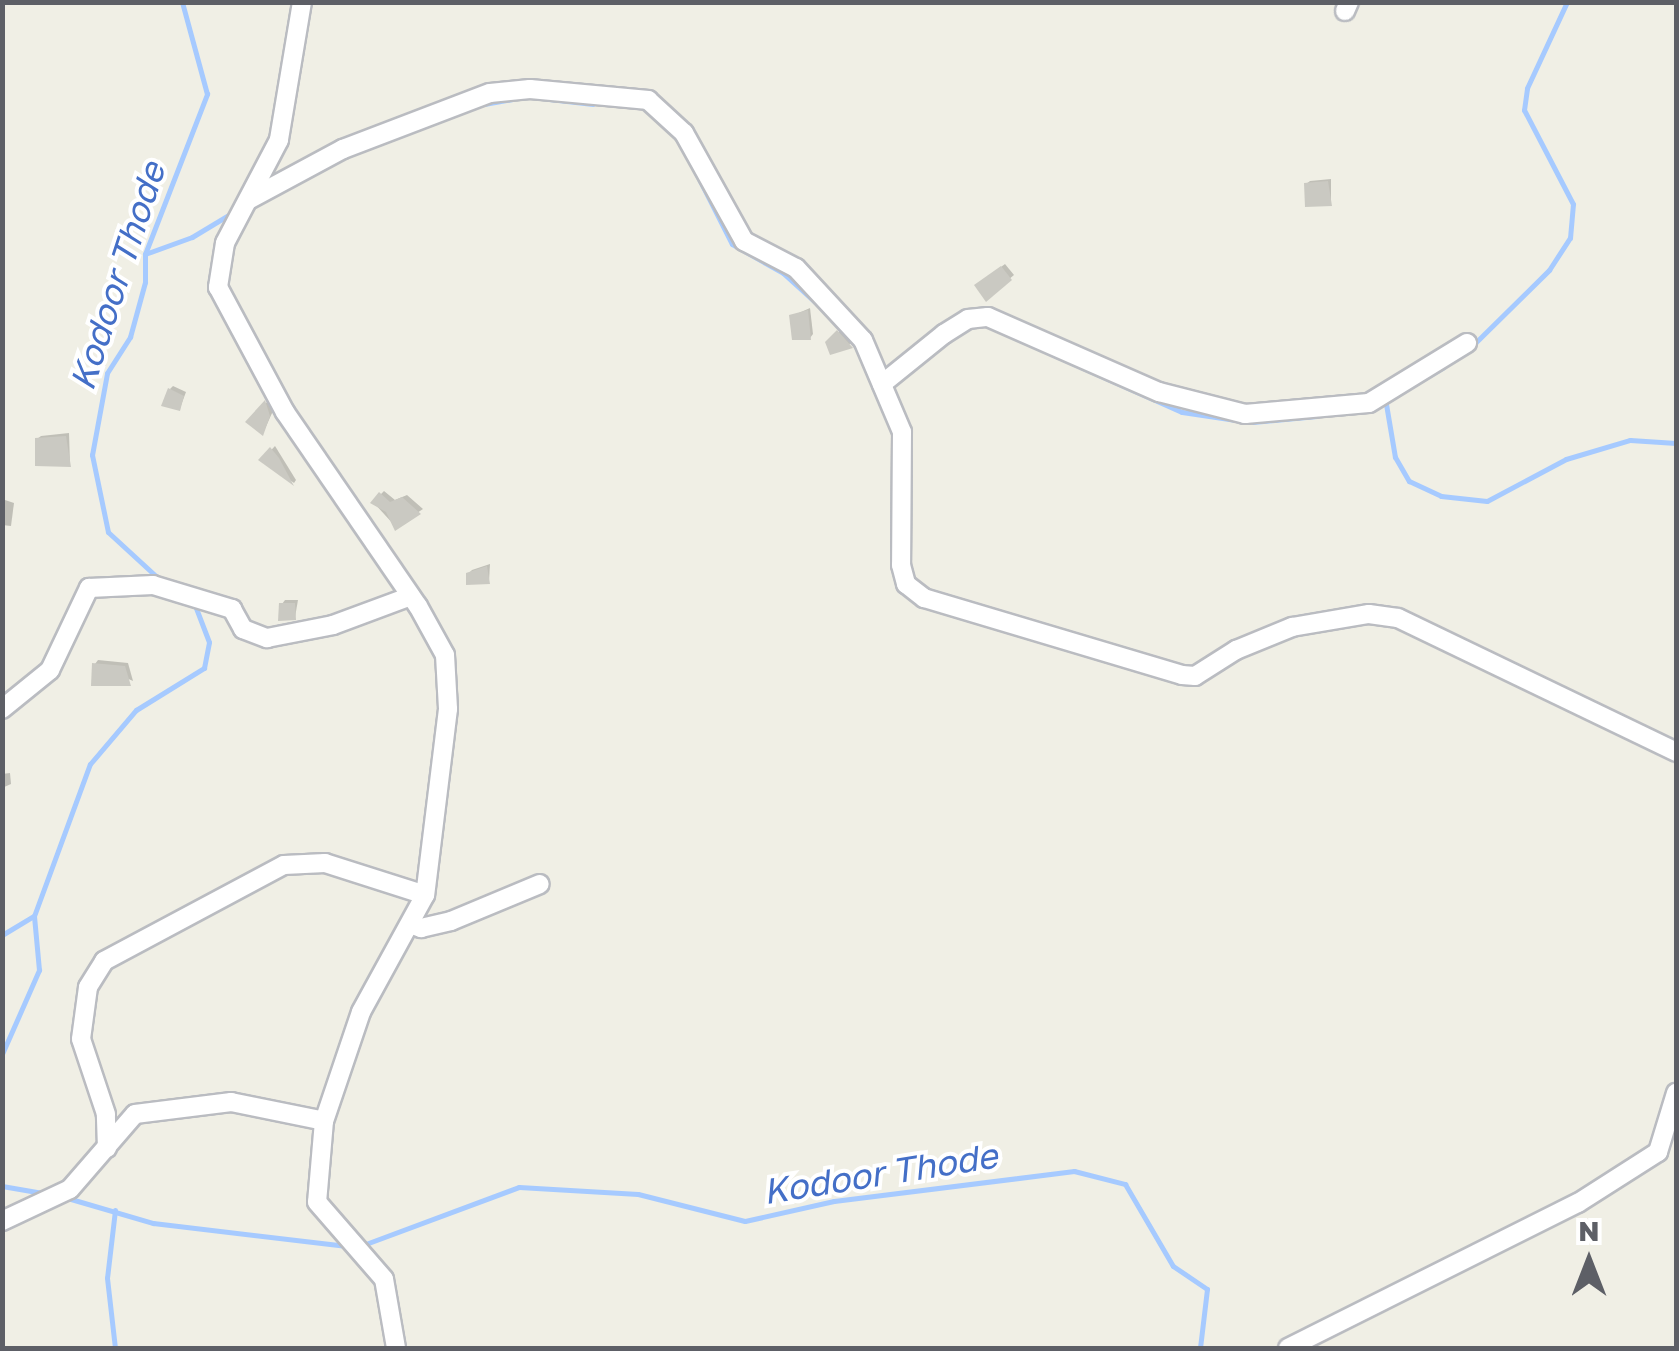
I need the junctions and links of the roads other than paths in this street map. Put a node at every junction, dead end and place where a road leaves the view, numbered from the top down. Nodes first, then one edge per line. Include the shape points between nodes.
1 (302, 2) edge
2 (246, 206) junction
3 (1467, 343) dead end
4 (882, 384) junction
5 (411, 596) junction
6 (2, 709) edge
7 (1676, 752) edge
8 (540, 884) dead end
9 (425, 896) junction
10 (410, 924) junction
11 (1676, 1094) edge
12 (324, 1121) junction
13 (107, 1148) junction
14 (2, 1221) edge
15 (396, 1348) edge
16 (1288, 1348) edge

1 - 2 street via 278,140
2 - 4 street via 343,148 490,93 648,100 684,133 744,241 796,268 854,324
2 - 5 street via 225,243 218,287 285,412
3 - 4 street via 1370,403 1245,414 1159,392 988,317 968,319 944,334
4 - 7 street via 906,461 903,576 932,603 1182,676 1292,628 1368,614 1398,618
5 - 6 street via 333,625 268,638 242,629 232,609 169,590 139,582 90,588 50,670
5 - 9 street via 444,655 448,709
8 - 10 street via 451,921
9 - 10 street
9 - 13 street via 325,863 284,866 104,961 88,987 80,1039 106,1114
10 - 12 street via 360,1012
11 - 16 street via 1658,1152 1620,1177
12 - 13 street via 231,1102 154,1111 135,1114
12 - 15 street via 317,1202 384,1279
13 - 14 street via 70,1189

